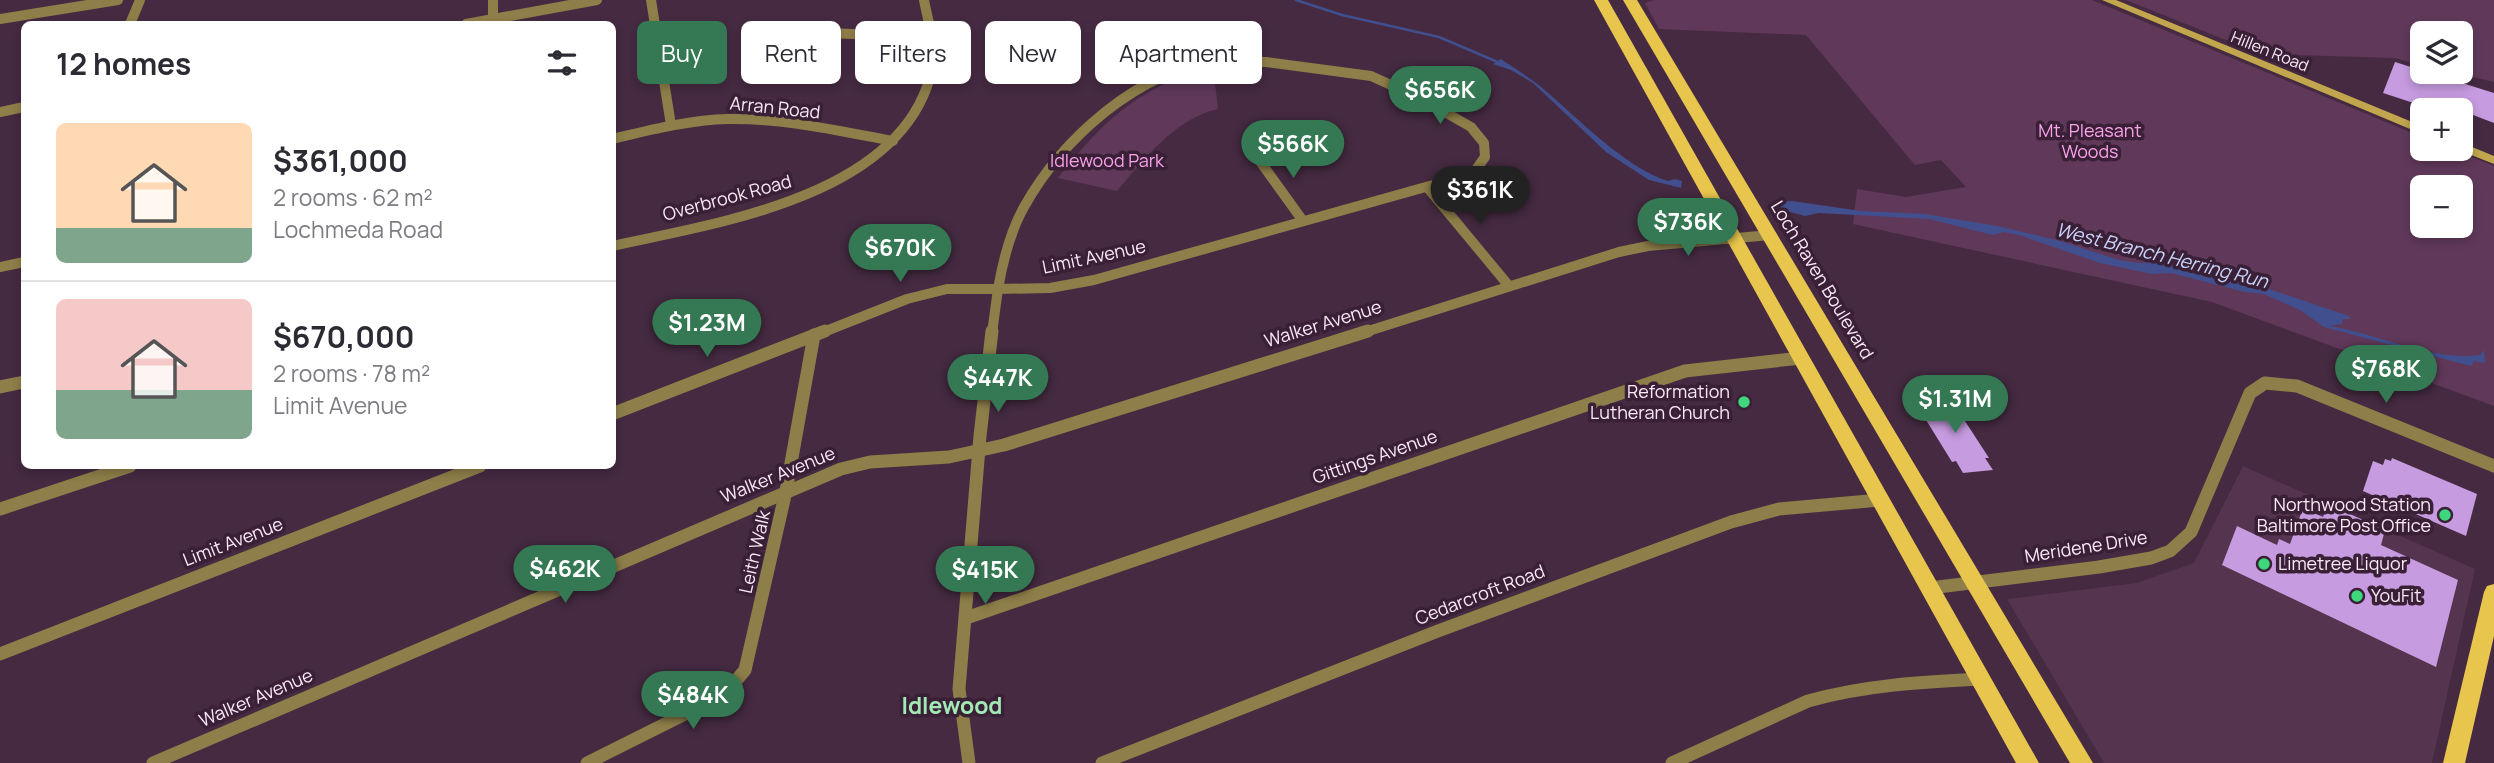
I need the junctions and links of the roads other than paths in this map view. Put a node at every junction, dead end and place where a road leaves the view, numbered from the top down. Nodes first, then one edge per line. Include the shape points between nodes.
1 (118, 0) edge
2 (140, 0) edge
3 (493, 0) edge
4 (597, 0) edge
5 (651, 0) edge
6 (924, 0) edge
7 (1630, 0) edge
8 (2107, 0) edge
9 (1603, 4) edge
10 (0, 19) edge
11 (131, 21) edge
12 (493, 21) edge
13 (498, 21) edge
14 (928, 21) edge
15 (929, 84) edge
16 (21, 108) edge
17 (0, 112) edge
18 (671, 125) junction
19 (2410, 125) edge
20 (616, 138) edge
21 (892, 141) junction
22 (2473, 151) edge
23 (1257, 157) dead end
24 (2494, 160) edge
25 (1427, 187) junction
26 (1303, 221) junction
27 (1770, 235) junction
28 (1734, 238) junction
29 (616, 245) edge
30 (21, 263) edge
31 (0, 267) edge
32 (1509, 286) junction
33 (998, 289) junction
34 (814, 335) junction
35 (1801, 358) junction
36 (21, 383) edge
37 (0, 387) edge
38 (616, 412) edge
39 (977, 451) junction
40 (2494, 466) edge
41 (122, 469) edge
42 (472, 469) edge
43 (786, 491) junction
44 (1881, 500) junction
45 (0, 509) edge
46 (1975, 582) junction
47 (1930, 587) junction
48 (2494, 592) edge
49 (966, 618) junction
50 (0, 654) edge
51 (1981, 679) junction
52 (153, 763) edge
53 (587, 763) edge
54 (969, 763) edge
55 (1102, 763) edge
56 (1672, 763) edge
57 (2028, 763) edge
58 (2082, 763) edge
59 (2454, 763) edge

1 - 10 street
2 - 11 street
3 - 12 street
4 - 13 street
5 - 18 street
6 - 14 street, Overbrook Road
7 - 27 main road, Loch Raven Boulevard
8 - 19 street, Hillen Road
9 - 28 main road
15 - 21 street, Overbrook Road via 915,113
16 - 17 street
18 - 20 street, Arran Road
18 - 21 street, Arran Road via 745,119
21 - 29 street, Overbrook Road via 854,170 782,204
22 - 24 street
23 - 26 street
25 - 26 street, Limit Avenue
25 - 32 street
25 - 33 street, Limit Avenue via 1475,171 1485,157 1484,141 1475,130 1412,94 1370,76 1243,61 1185,66 1151,82 1109,113 1055,163 1023,208
26 - 33 street, Limit Avenue via 1094,280 1050,288
27 - 28 street, Walker Avenue
27 - 46 main road, Loch Raven Boulevard
28 - 32 street, Walker Avenue via 1630,249
28 - 35 main road
30 - 31 street
32 - 39 street, Walker Avenue
33 - 34 street, Limit Avenue via 931,292
33 - 39 street
34 - 38 street, Limit Avenue
34 - 43 street, Leith Walk
35 - 44 main road
35 - 49 street, Gittings Avenue via 1685,371
36 - 37 street
39 - 43 street, Walker Avenue via 863,464
39 - 49 street
40 - 46 street, Meridene Drive via 2325,397 2271,382 2255,386 2250,393 2191,532 2170,551 2099,567
41 - 45 street
42 - 50 street, Limit Avenue
43 - 52 street, Walker Avenue
43 - 53 street, Leith Walk via 745,670 728,690 686,715
44 - 47 main road
44 - 55 street, Cedarcroft Road via 1779,509 1731,523 1432,633
46 - 47 street, Meridene Drive
46 - 58 main road, Loch Raven Boulevard
47 - 51 main road
48 - 59 main road
49 - 54 street via 959,689
51 - 56 street via 1827,695
51 - 57 main road

